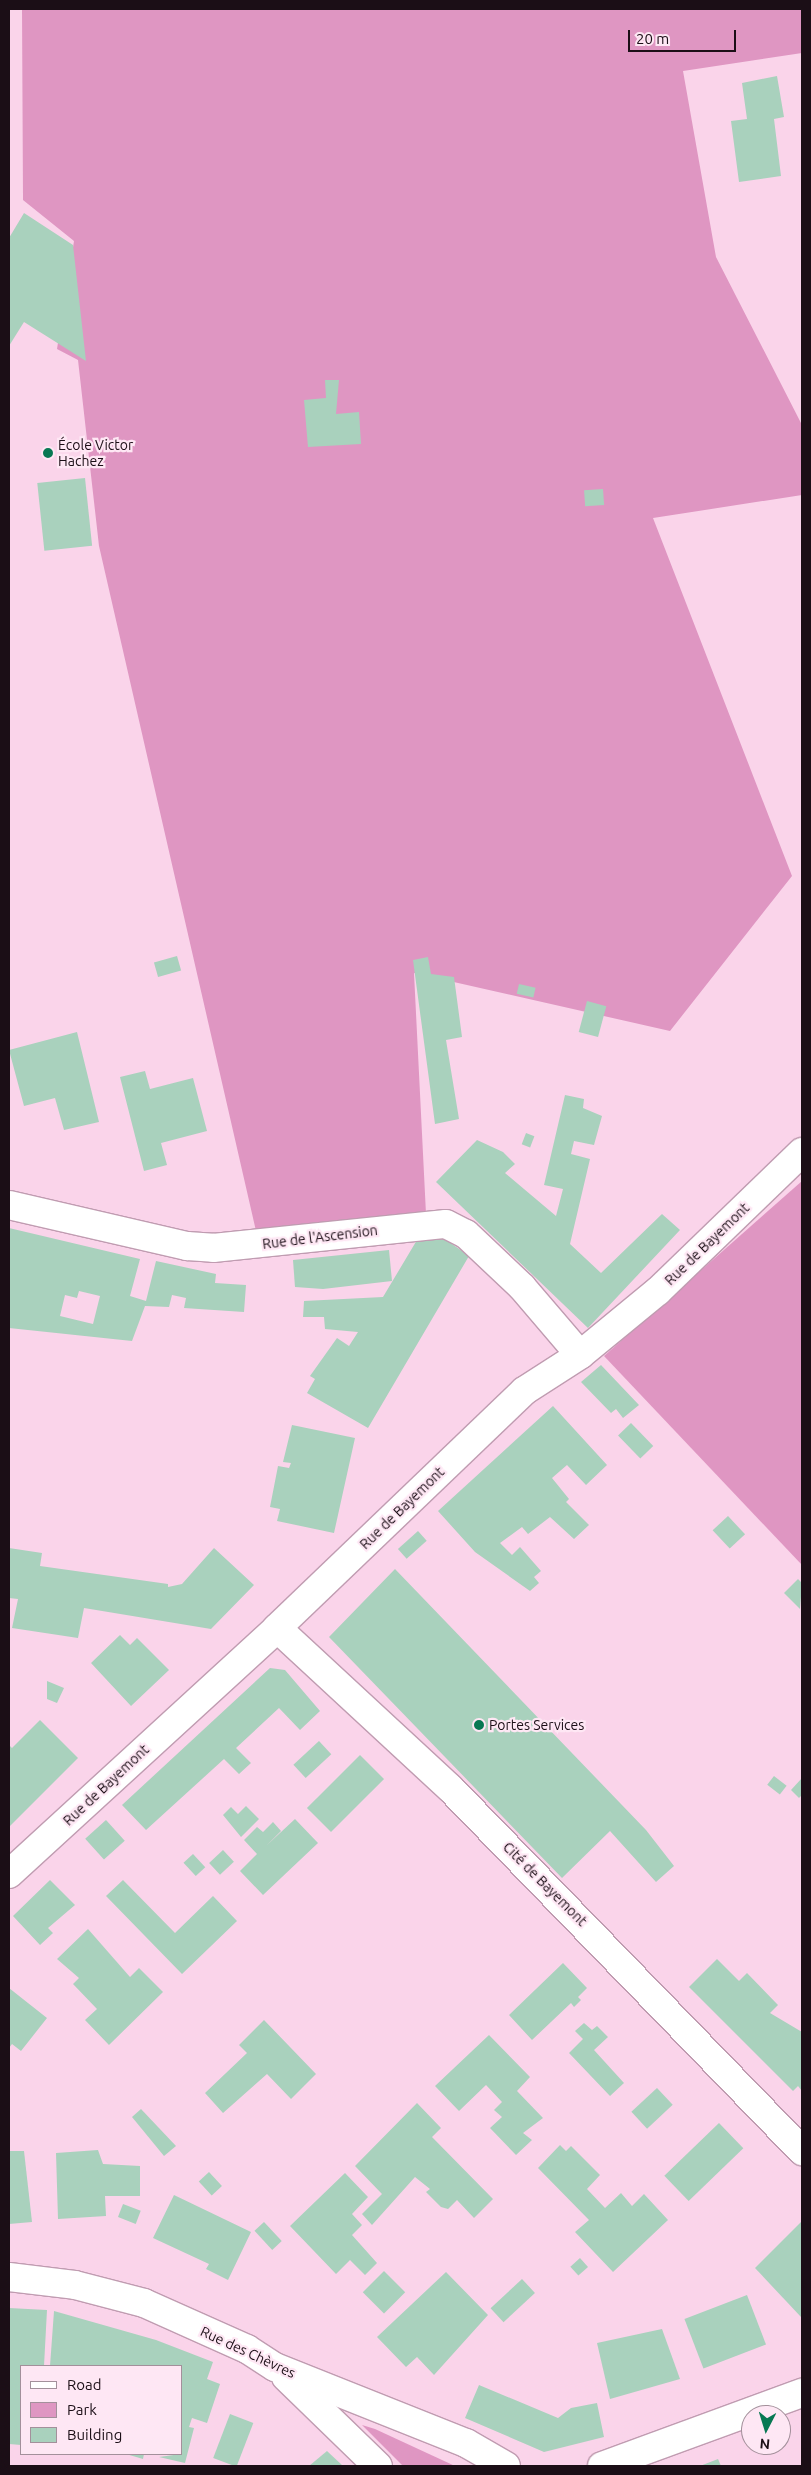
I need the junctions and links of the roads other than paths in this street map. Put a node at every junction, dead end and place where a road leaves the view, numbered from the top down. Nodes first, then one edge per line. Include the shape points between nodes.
1 (802, 1152) edge
2 (9, 1205) edge
3 (580, 1355) junction
4 (277, 1628) junction
5 (9, 1874) edge
6 (802, 2151) edge
7 (9, 2277) edge
8 (275, 2367) junction
9 (802, 2393) edge
10 (378, 2466) edge
11 (506, 2466) edge
12 (602, 2466) edge

1 - 3 street, Rue de Bayemont via 658,1291
2 - 3 street, Rue de l'Ascension via 187,1246 213,1248 446,1224 462,1231 515,1281
3 - 4 street, Rue de Bayemont via 524,1391
4 - 5 street, Rue de Bayemont
4 - 6 street, Cité de Bayemont via 450,1788
7 - 8 street, Rue des Chèvres via 76,2285 144,2303 247,2349
8 - 10 street
8 - 11 street, Rue des Chèvres via 457,2439
9 - 12 street

